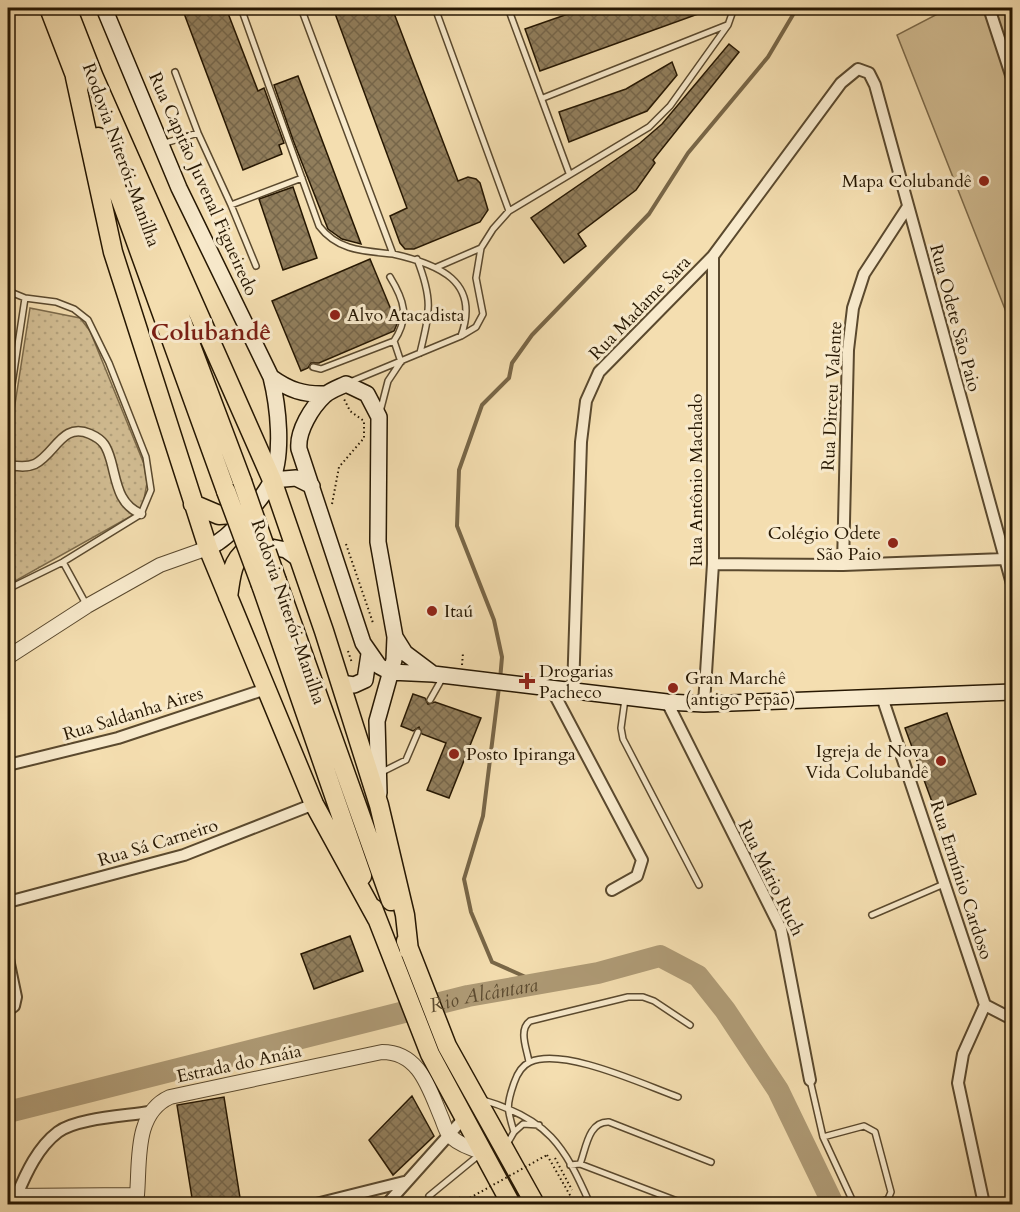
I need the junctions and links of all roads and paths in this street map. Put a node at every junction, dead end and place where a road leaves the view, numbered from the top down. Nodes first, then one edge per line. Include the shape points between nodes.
1 (49, 8) edge
2 (67, 8) edge
3 (104, 8) edge
4 (241, 8) edge
5 (301, 8) edge
6 (435, 8) edge
7 (521, 8) edge
8 (734, 8) edge
9 (989, 8) edge
10 (509, 10) edge
11 (729, 25) junction
12 (858, 69) joint
13 (175, 72) dead end
14 (84, 76) junction
15 (1012, 78) edge
16 (543, 98) junction
17 (198, 133) junction
18 (161, 144) junction
19 (569, 173) junction
20 (302, 178) junction
21 (231, 206) junction
22 (907, 208) junction
23 (509, 211) junction
24 (481, 248) junction
25 (393, 254) junction
26 (713, 256) junction
27 (417, 259) junction
28 (256, 266) dead end
29 (437, 267) junction
30 (390, 277) dead end
31 (8, 291) edge
32 (25, 298) junction
33 (461, 336) junction
34 (394, 341) junction
35 (420, 353) junction
36 (401, 362) junction
37 (313, 367) dead end
38 (271, 377) junction
39 (345, 390) junction
40 (326, 394) junction
41 (8, 411) edge
42 (379, 417) junction
43 (8, 465) edge
44 (272, 480) junction
45 (312, 486) junction
46 (193, 504) junction
47 (335, 511) dead end
48 (248, 513) junction
49 (141, 514) junction
50 (344, 538) dead end
51 (255, 544) junction
52 (215, 545) junction
53 (1004, 559) junction
54 (300, 560) junction
55 (63, 562) junction
56 (713, 564) junction
57 (843, 565) junction
58 (269, 583) junction
59 (1012, 584) edge
60 (8, 590) edge
61 (228, 598) junction
62 (87, 606) junction
63 (368, 625) dead end
64 (395, 637) junction
65 (369, 654) junction
66 (8, 657) edge
67 (390, 672) junction
68 (438, 675) junction
69 (341, 683) junction
70 (551, 688) junction
71 (266, 689) junction
72 (573, 691) junction
73 (1012, 692) edge
74 (625, 697) junction
75 (882, 697) junction
76 (430, 700) dead end
77 (667, 702) junction
78 (704, 704) junction
79 (418, 732) dead end
80 (8, 765) edge
81 (379, 774) junction
82 (314, 804) junction
83 (379, 805) junction
84 (944, 884) junction
85 (699, 885) dead end
86 (612, 890) dead end
87 (8, 902) edge
88 (872, 915) dead end
89 (377, 919) junction
90 (8, 959) edge
91 (407, 963) junction
92 (985, 1005) junction
93 (8, 1010) edge
94 (1012, 1019) edge
95 (690, 1025) dead end
96 (530, 1062) junction
97 (810, 1080) joint
98 (678, 1097) dead end
99 (476, 1098) junction
100 (506, 1107) junction
101 (149, 1112) junction
102 (464, 1118) junction
103 (541, 1125) junction
104 (514, 1132) junction
105 (449, 1135) junction
106 (823, 1137) junction
107 (504, 1149) junction
108 (483, 1152) junction
109 (554, 1156) dead end
110 (711, 1162) dead end
111 (580, 1164) junction
112 (570, 1165) junction
113 (405, 1182) junction
114 (12, 1196) edge
115 (459, 1197) dead end
116 (136, 1200) edge
117 (316, 1204) edge
118 (387, 1204) edge
119 (435, 1204) edge
120 (464, 1204) edge
121 (469, 1204) edge
122 (511, 1204) edge
123 (535, 1204) edge
124 (590, 1204) edge
125 (685, 1204) edge
126 (854, 1204) edge
127 (876, 1204) edge
128 (984, 1204) edge

1 - 14 highway, Rodovia Niterói-Manilha
2 - 14 highway, Rodovia Niterói-Manilha
3 - 18 main road, Rua Capitão Juvenal Figueiredo
4 - 20 lane
5 - 25 lane
6 - 23 lane
7 - 10 lane
8 - 11 lane
9 - 15 street
10 - 16 lane
11 - 16 lane
11 - 19 lane via 670,106 649,127
12 - 22 street, Rua Odete São Paio via 869,73 875,84
12 - 26 street, Rua Madame Sara via 841,83
13 - 17 lane
14 - 44 highway
14 - 46 highway via 113,252
14 - 58 highway, Rodovia Niterói-Manilha, bridge via 226,491
14 - 58 highway, Rodovia Niterói-Manilha, bridge via 138,204 242,481
16 - 19 lane
17 - 18 lane
17 - 21 lane
18 - 38 main road, Rua Capitão Juvenal Figueiredo
19 - 23 lane
20 - 21 lane
20 - 25 lane via 319,226 328,238 358,251
21 - 28 lane
22 - 53 street, Rua Odete São Paio
22 - 57 street, Rua Dirceu Valente via 864,274 853,308 848,350
23 - 24 lane
24 - 29 lane
24 - 33 lane via 476,278 483,314 476,327
25 - 27 lane
26 - 56 street, Rua Antônio Machado
26 - 72 street, Rua Madame Sara via 599,372 585,401
27 - 29 lane
27 - 35 lane via 430,305
29 - 33 lane via 459,286 468,311
30 - 34 lane via 400,293 404,312 402,330
31 - 32 lane
32 - 41 lane
32 - 49 lane via 56,302 88,320 146,457 151,490
33 - 35 lane
34 - 36 lane
34 - 37 lane via 321,369
35 - 36 lane
36 - 39 lane
36 - 42 lane via 388,381
38 - 40 main road via 307,395
38 - 44 main road, Rua Capitão Juvenal Figueiredo via 279,423
39 - 40 main road
39 - 42 main road via 367,394
39 - 47 path via 350,411 364,421 364,438 339,467 332,504
40 - 45 main road via 299,435 299,449
42 - 64 main road via 378,542
43 - 49 street via 36,464 67,433 81,430 106,445 120,497
44 - 45 main road via 296,478
44 - 48 main road
44 - 54 highway
45 - 65 main road
46 - 48 highway via 219,515
46 - 52 highway
48 - 52 main road
49 - 55 lane
50 - 63 path via 373,623
51 - 52 main road
51 - 54 main road via 286,550
51 - 61 highway via 235,561
52 - 61 highway
52 - 62 street via 160,565
53 - 57 street
53 - 59 street, Rua Odete São Paio
54 - 69 highway
55 - 60 lane
55 - 62 lane
56 - 57 street
56 - 78 street, Rua Antônio Machado
58 - 89 highway, Rodovia Niterói-Manilha
58 - 91 highway, Rodovia Niterói-Manilha
61 - 71 highway
62 - 66 street
64 - 65 main road via 386,653
64 - 67 main road
64 - 68 main road via 405,653
65 - 67 main road
65 - 69 main road via 366,680 354,686
67 - 68 main road
67 - 81 main road via 377,721
68 - 70 main road
68 - 76 lane
69 - 83 highway
70 - 72 main road
70 - 86 street via 642,860 637,876
71 - 80 street, Rua Saldanha Aires via 118,738
71 - 82 highway
72 - 74 main road
73 - 75 main road
74 - 77 main road
74 - 85 lane via 622,739
75 - 78 main road
75 - 84 street, Rua Ermínio Cardoso
77 - 78 main road
77 - 97 street, Rua Mário Ruch via 781,929
79 - 81 lane via 406,760
81 - 83 main road
82 - 87 street, Rua Sá Carneiro via 184,855
82 - 89 highway
83 - 91 highway via 405,915
84 - 88 lane
84 - 92 street, Rua Ermínio Cardoso
89 - 91 highway, Rodovia Niterói-Manilha
90 - 93 street via 16,997 14,1006
91 - 99 highway, Rodovia Niterói-Manilha
91 - 102 highway, Rodovia Niterói-Manilha via 430,1054
92 - 94 street
92 - 128 street via 963,1054 958,1083
95 - 96 lane via 654,1001 628,997 530,1021 523,1032
96 - 98 lane via 560,1059 582,1064
96 - 100 lane via 519,1070
97 - 106 lane
99 - 100 lane
99 - 107 highway, Rodovia Niterói-Manilha
100 - 103 lane
100 - 104 lane
101 - 105 street, Estrada do Anáia via 170,1097 394,1052 408,1059 425,1081
101 - 114 street via 58,1131
101 - 116 street via 144,1122
102 - 105 street
102 - 108 highway, Rodovia Niterói-Manilha
103 - 104 lane via 523,1124
103 - 112 lane
104 - 107 lane
105 - 108 street via 468,1148
105 - 113 street
106 - 126 lane
106 - 127 lane via 864,1126 875,1132 891,1192 888,1199
107 - 123 highway, Rodovia Niterói-Manilha
108 - 119 lane via 429,1196
108 - 122 highway, Rodovia Niterói-Manilha
109 - 121 path, bridge via 579,1202 574,1204 547,1155 466,1200
110 - 111 lane via 602,1122 594,1126
111 - 112 lane
111 - 125 lane
112 - 124 lane
113 - 117 street
113 - 118 street
114 - 116 street
115 - 120 path

